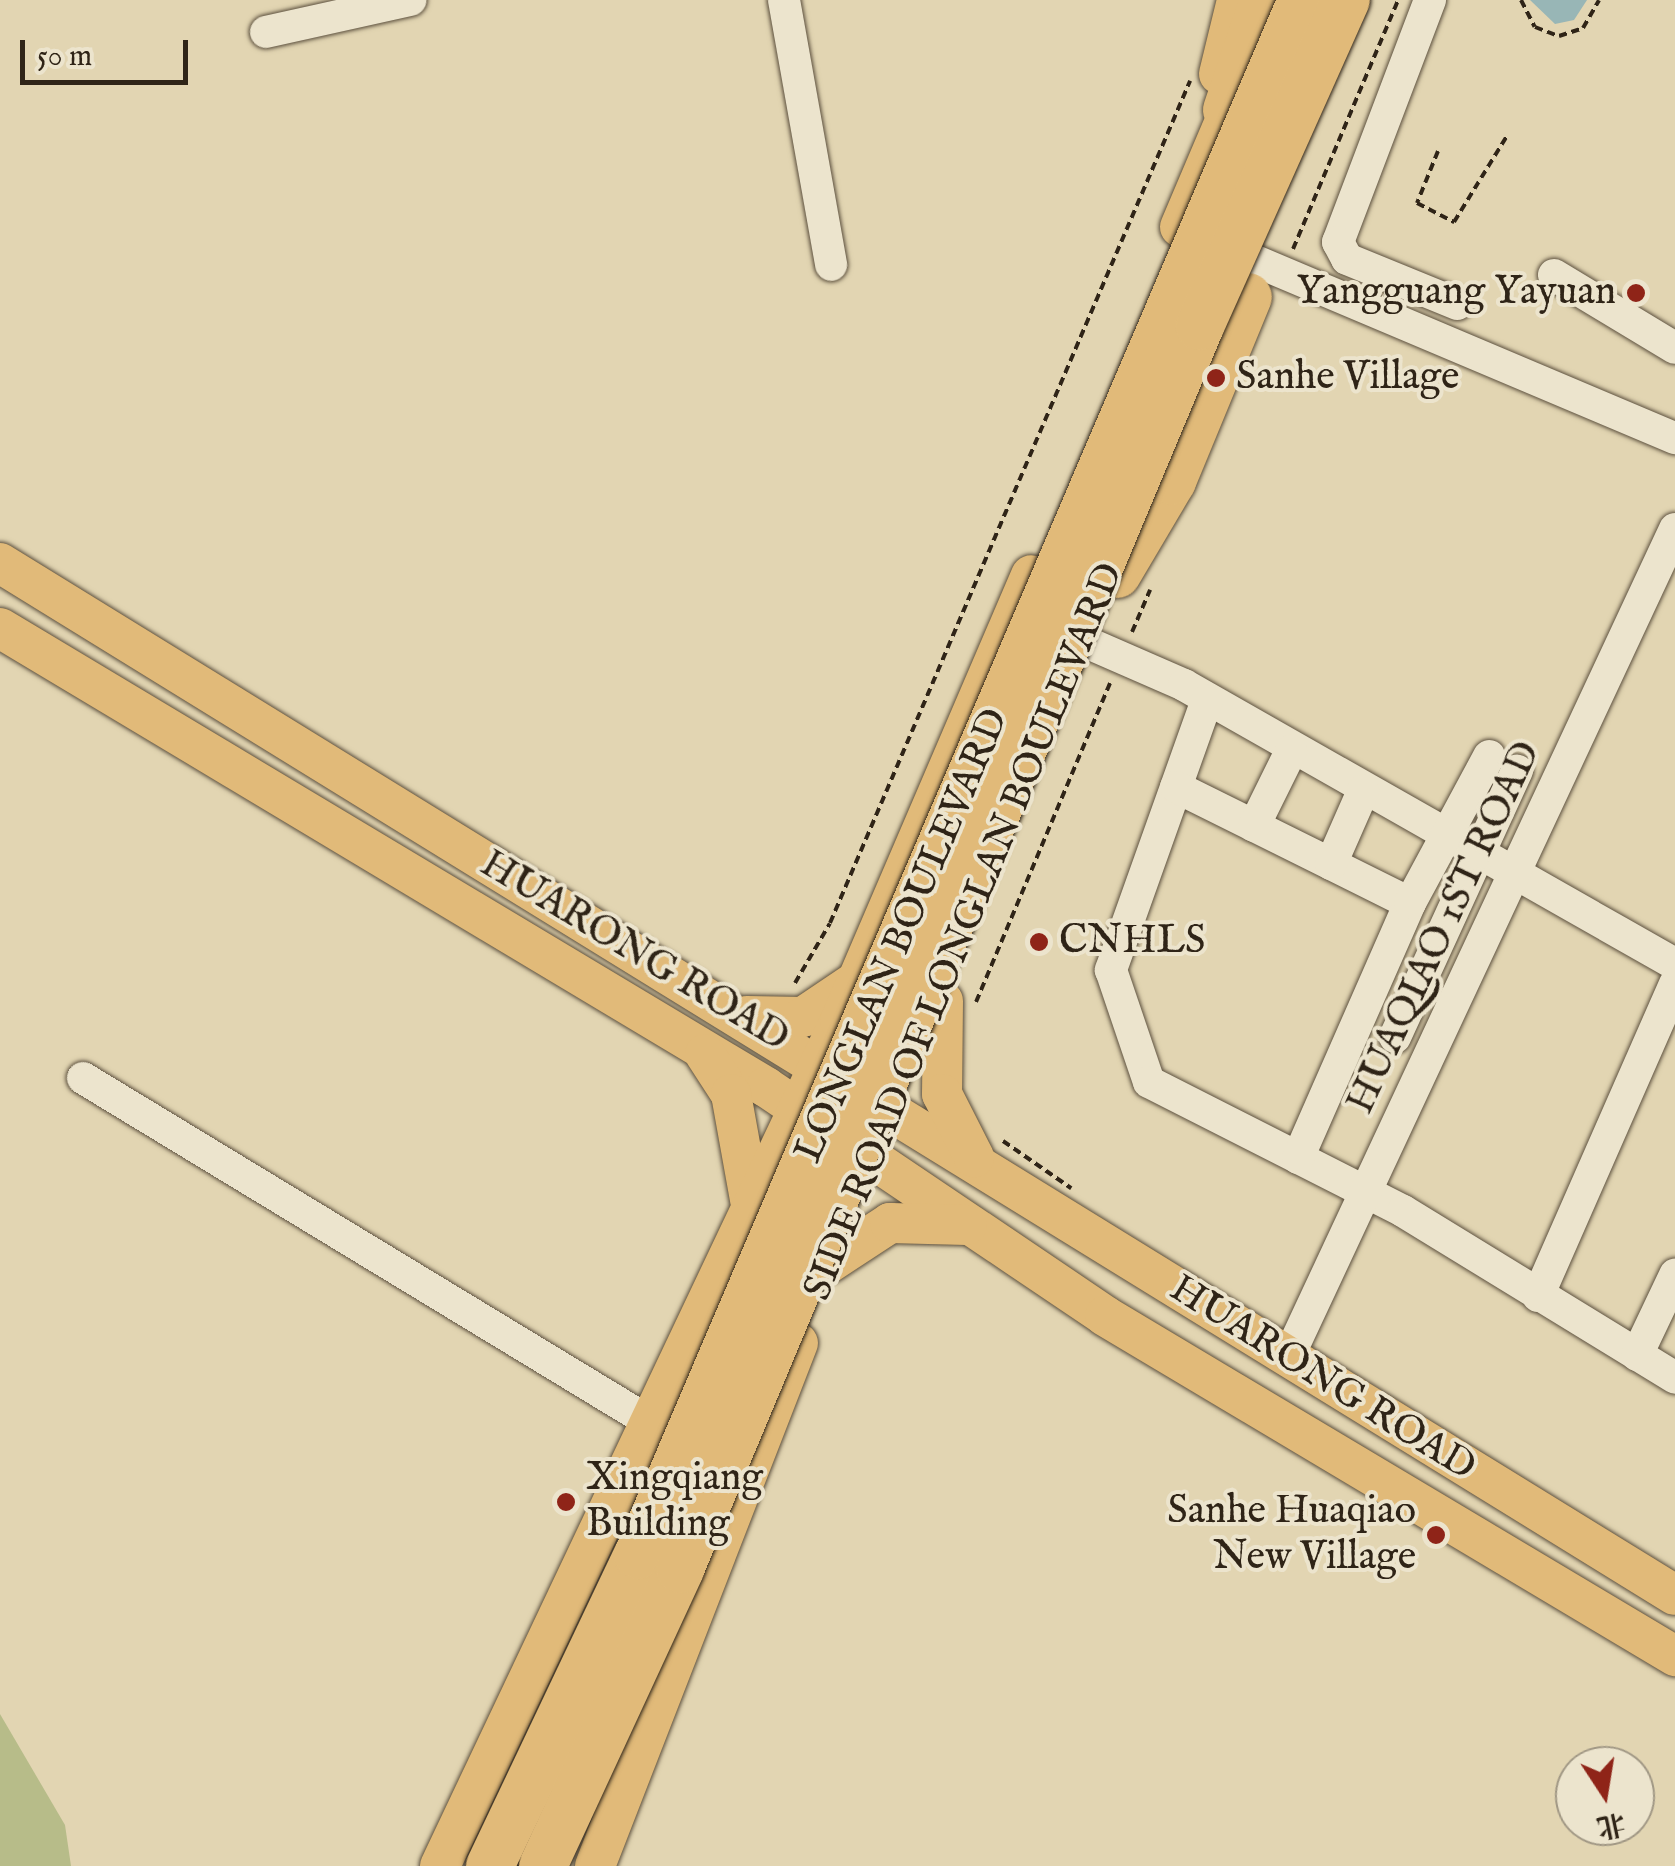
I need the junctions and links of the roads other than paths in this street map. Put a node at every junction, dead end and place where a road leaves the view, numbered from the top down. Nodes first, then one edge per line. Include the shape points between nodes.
1 (410, 0) edge
2 (784, 0) edge
3 (1237, 0) edge
4 (1264, 0) edge
5 (1284, 0) edge
6 (1302, 0) edge
7 (1342, 0) edge
8 (1376, 0) edge
9 (1430, 0) edge
10 (266, 32) dead end
11 (1227, 110) junction
12 (1187, 210) junction
13 (1168, 257) junction
14 (1231, 264) junction
15 (831, 265) dead end
16 (1554, 275) dead end
17 (1458, 304) dead end
18 (1675, 348) edge
19 (1675, 438) edge
20 (1675, 529) edge
21 (0, 563) edge
22 (1117, 574) joint
23 (0, 628) edge
24 (1088, 643) junction
25 (1208, 700) junction
26 (1291, 751) junction
27 (1503, 764) dead end
28 (1176, 787) junction
29 (1363, 792) junction
30 (1254, 826) junction
31 (1460, 844) junction
32 (1331, 864) junction
33 (1520, 872) junction
34 (1410, 903) junction
35 (1675, 964) edge
36 (856, 982) junction
37 (1675, 984) edge
38 (737, 1014) junction
39 (948, 1014) junction
40 (1358, 1020) junction
41 (1394, 1037) junction
42 (698, 1048) junction
43 (1434, 1054) junction
44 (818, 1064) junction
45 (83, 1078) dead end
46 (794, 1105) junction
47 (895, 1113) junction
48 (986, 1150) junction
49 (1298, 1158) junction
50 (876, 1161) junction
51 (1369, 1195) junction
52 (750, 1206) junction
53 (973, 1227) junction
54 (732, 1251) junction
55 (1675, 1275) edge
56 (822, 1279) junction
57 (1538, 1296) junction
58 (1637, 1355) junction
59 (1287, 1360) junction
60 (1675, 1378) edge
61 (650, 1422) junction
62 (1675, 1595) edge
63 (1675, 1656) edge
64 (440, 1866) edge
65 (490, 1866) edge
66 (543, 1866) edge
67 (596, 1866) edge

1 - 10 street
2 - 15 street
3 - 12 main road
4 - 11 highway
5 - 11 main road, SIDE ROAD OF LONGLAN BOULEVARD
6 - 65 highway, LONGLAN BOULEVARD, bridge via 638,1556
7 - 14 main road
7 - 66 highway, LONGLAN BOULEVARD, bridge via 680,1569
8 - 14 highway
9 - 17 street via 1338,242 1347,259
11 - 12 main road, SIDE ROAD OF LONGLAN BOULEVARD
12 - 13 main road, SIDE ROAD OF LONGLAN BOULEVARD
12 - 14 main road
13 - 14 main road
13 - 36 main road, SIDE ROAD OF LONGLAN BOULEVARD
14 - 19 street
14 - 22 highway via 1172,482
16 - 18 street
20 - 33 street, HUAQIAO 1ST ROAD
21 - 38 main road, HUARONG ROAD
22 - 24 main road, SIDE ROAD OF LONGLAN BOULEVARD
23 - 42 main road, HUARONG ROAD
24 - 25 street
24 - 39 main road, SIDE ROAD OF LONGLAN BOULEVARD
25 - 26 street
25 - 28 street
26 - 29 street
26 - 30 street
27 - 31 street
28 - 30 street
28 - 49 street via 1117,950 1113,989 1149,1082
29 - 31 street
29 - 32 street
30 - 32 street
31 - 33 street
31 - 34 street
31 - 41 street
32 - 34 street
33 - 35 street
33 - 43 street, HUAQIAO 1ST ROAD
34 - 40 street
36 - 38 main road via 804,1017
36 - 39 main road via 884,1026
36 - 44 main road, SIDE ROAD OF LONGLAN BOULEVARD
37 - 57 street
38 - 44 main road, HUARONG ROAD
39 - 47 main road, SIDE ROAD OF LONGLAN BOULEVARD
39 - 48 main road via 942,1094
40 - 41 street
40 - 49 street
41 - 43 street
42 - 46 main road, HUARONG ROAD
42 - 52 main road via 731,1094
43 - 51 street, HUAQIAO 1ST ROAD
44 - 46 main road, SIDE ROAD OF LONGLAN BOULEVARD
44 - 47 main road, HUARONG ROAD
45 - 61 street
46 - 50 main road, HUARONG ROAD
46 - 52 main road, SIDE ROAD OF LONGLAN BOULEVARD
47 - 48 main road, HUARONG ROAD
47 - 50 main road, SIDE ROAD OF LONGLAN BOULEVARD
48 - 59 main road, HUARONG ROAD
49 - 51 street
50 - 53 main road, HUARONG ROAD
50 - 56 main road, SIDE ROAD OF LONGLAN BOULEVARD
51 - 57 street
51 - 59 street, HUAQIAO 1ST ROAD
52 - 54 main road, SIDE ROAD OF LONGLAN BOULEVARD
53 - 56 main road via 890,1223
53 - 63 main road, HUARONG ROAD via 1105,1316
54 - 56 main road via 754,1234 788,1234 814,1258
54 - 61 main road, SIDE ROAD OF LONGLAN BOULEVARD
55 - 58 street
56 - 67 main road, SIDE ROAD OF LONGLAN BOULEVARD
57 - 58 street
58 - 60 street
59 - 62 main road, HUARONG ROAD
61 - 64 main road, SIDE ROAD OF LONGLAN BOULEVARD

